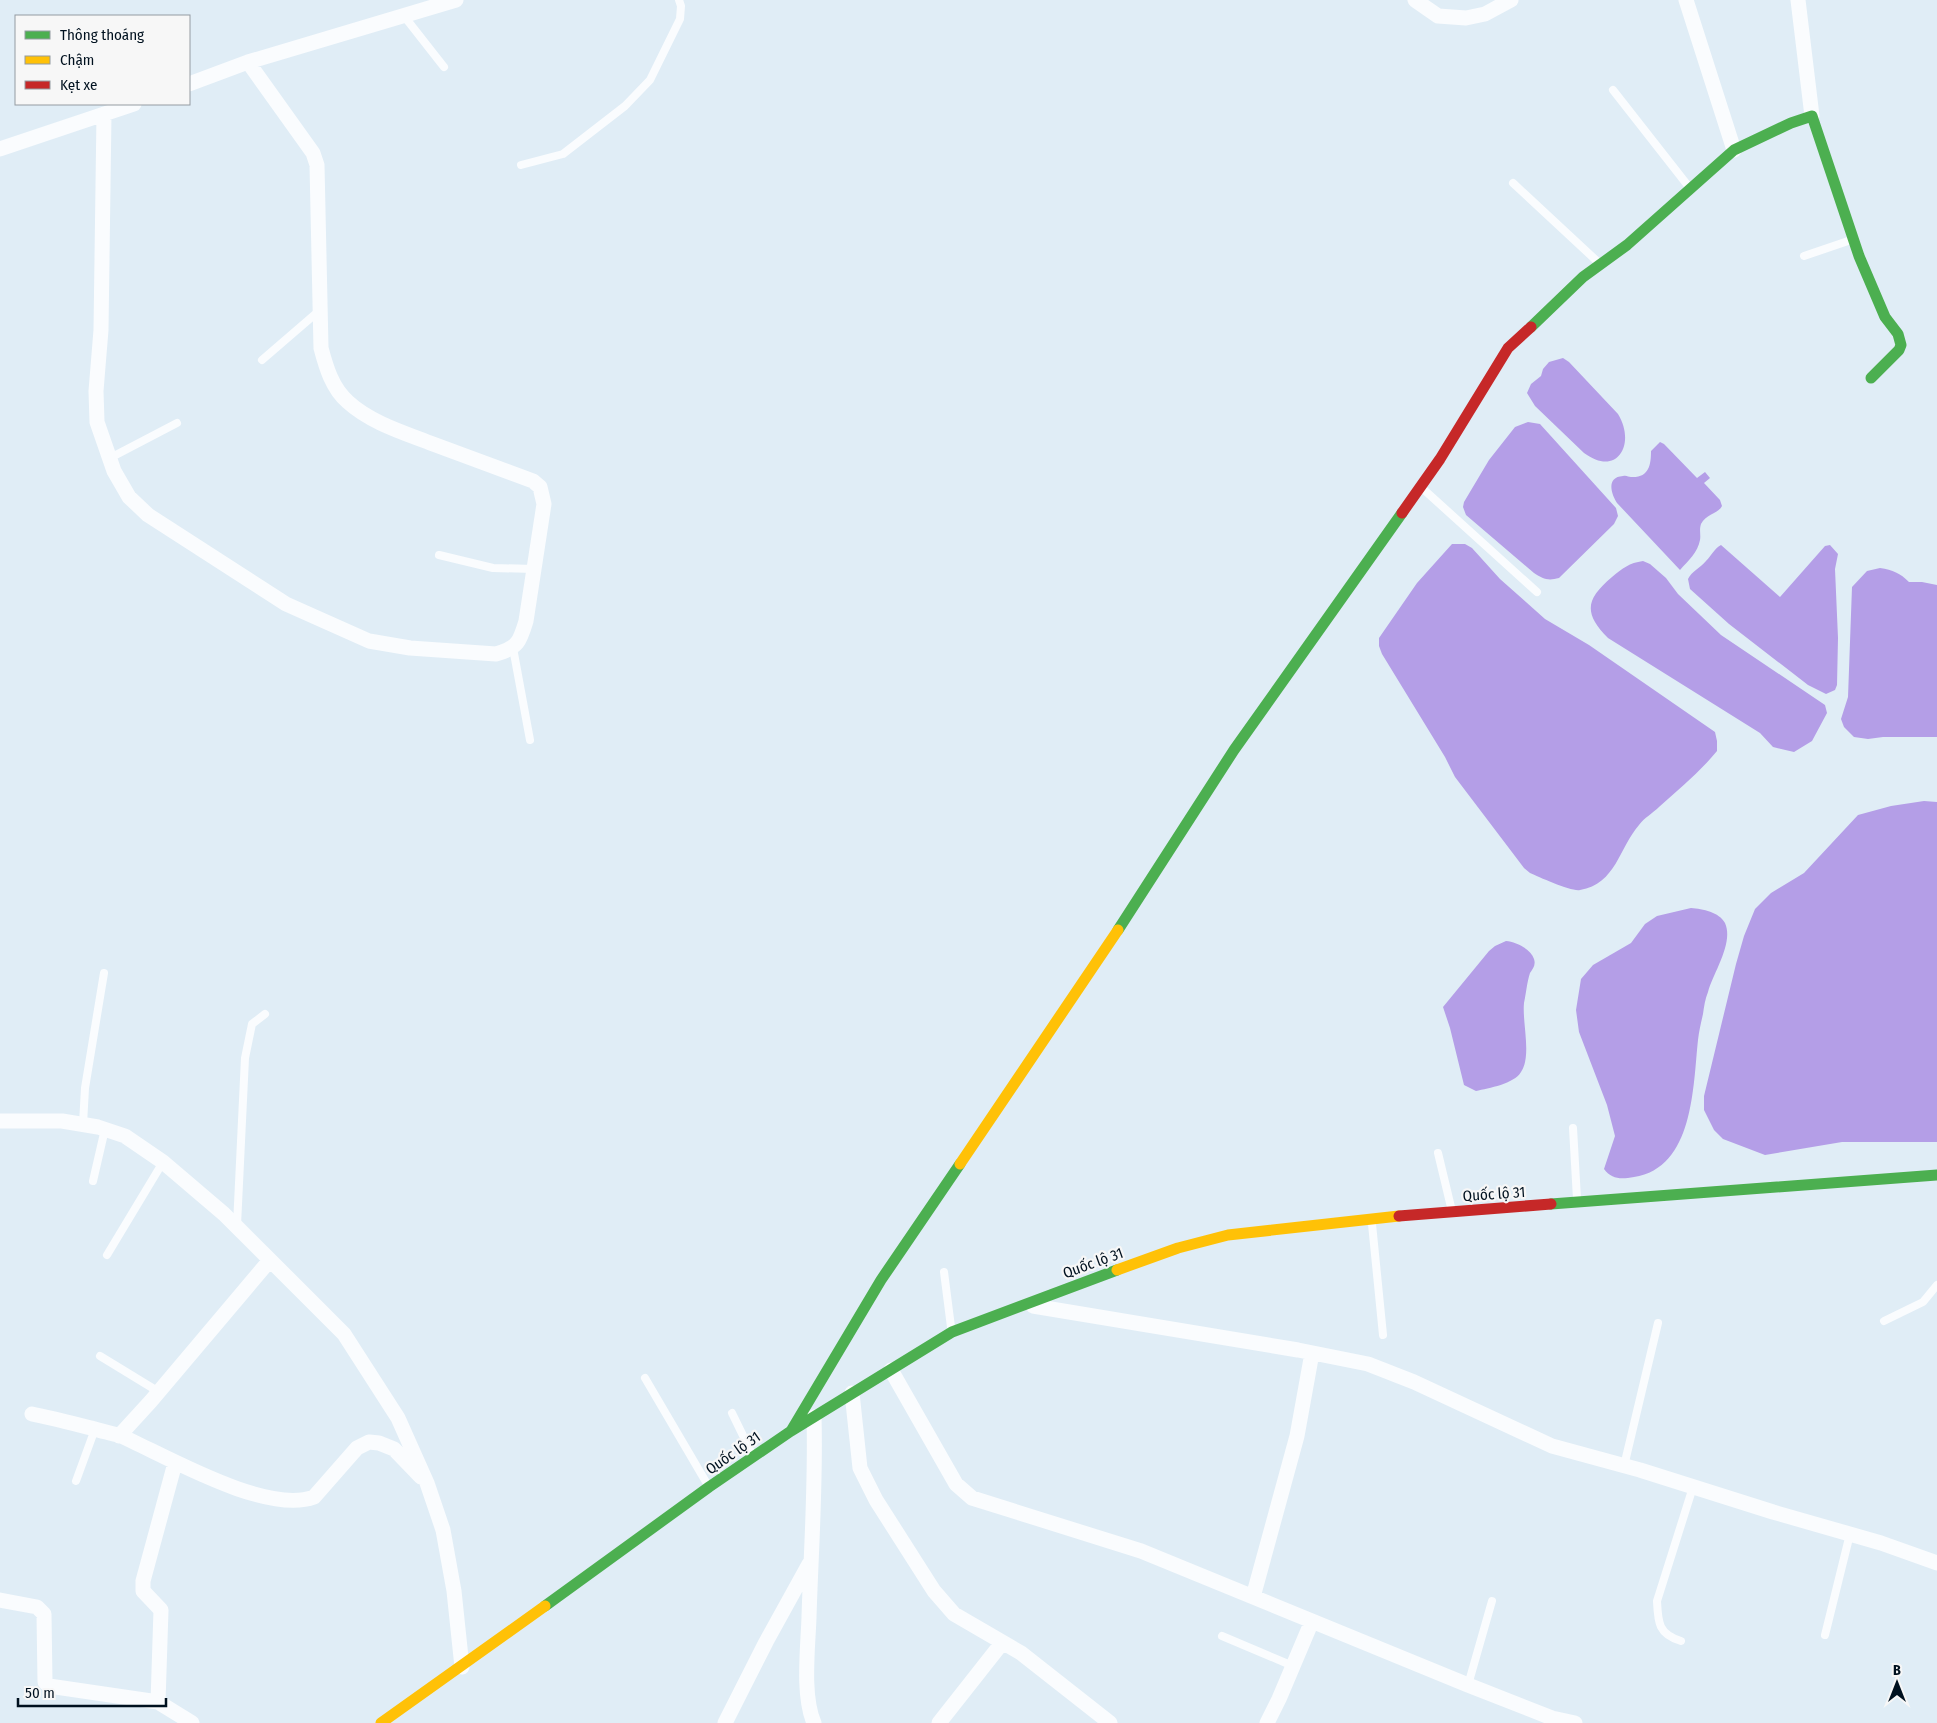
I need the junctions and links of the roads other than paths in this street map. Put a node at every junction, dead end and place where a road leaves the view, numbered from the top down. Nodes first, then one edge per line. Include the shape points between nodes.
1 (456, 0) edge
2 (679, 0) edge
3 (1415, 0) edge
4 (1511, 0) edge
5 (1686, 0) edge
6 (1798, 0) edge
7 (404, 16) junction
8 (248, 62) junction
9 (444, 67) dead end
10 (190, 84) edge
11 (1613, 90) dead end
12 (131, 105) edge
13 (104, 114) junction
14 (1812, 116) junction
15 (0, 149) edge
16 (1734, 150) junction
17 (521, 165) dead end
18 (1513, 182) dead end
19 (1690, 189) junction
20 (1853, 240) junction
21 (1804, 256) dead end
22 (1600, 264) junction
23 (320, 310) junction
24 (262, 360) dead end
25 (1871, 378) dead end
26 (177, 423) dead end
27 (110, 458) junction
28 (1420, 487) junction
29 (440, 555) dead end
30 (534, 569) junction
31 (1537, 592) dead end
32 (513, 648) junction
33 (530, 740) dead end
34 (104, 973) dead end
35 (265, 1014) dead end
36 (0, 1121) edge
37 (83, 1124) junction
38 (1573, 1128) dead end
39 (105, 1129) junction
40 (1438, 1153) dead end
41 (163, 1162) junction
42 (1937, 1175) edge
43 (93, 1181) dead end
44 (1577, 1202) junction
45 (1452, 1212) junction
46 (1372, 1220) junction
47 (237, 1228) junction
48 (107, 1255) dead end
49 (270, 1260) junction
50 (944, 1272) dead end
51 (1937, 1285) edge
52 (1024, 1305) junction
53 (1884, 1321) dead end
54 (1658, 1323) dead end
55 (952, 1332) junction
56 (1383, 1335) dead end
57 (1312, 1353) junction
58 (100, 1356) dead end
59 (890, 1370) junction
60 (645, 1378) dead end
61 (159, 1392) junction
62 (852, 1393) junction
63 (732, 1413) dead end
64 (32, 1414) dead end
65 (814, 1417) junction
66 (95, 1430) junction
67 (791, 1431) junction
68 (119, 1436) junction
69 (754, 1457) junction
70 (175, 1463) junction
71 (1624, 1466) junction
72 (76, 1481) dead end
73 (427, 1483) junction
74 (709, 1487) junction
75 (1693, 1487) junction
76 (1850, 1534) junction
77 (811, 1561) junction
78 (1937, 1563) edge
79 (1254, 1597) junction
80 (0, 1600) edge
81 (1492, 1601) dead end
82 (1312, 1621) junction
83 (1825, 1635) dead end
84 (1222, 1636) dead end
85 (1681, 1641) dead end
86 (1002, 1643) junction
87 (1293, 1666) junction
88 (462, 1667) junction
89 (1468, 1685) junction
90 (158, 1702) junction
91 (192, 1723) edge
92 (381, 1723) edge
93 (725, 1723) edge
94 (814, 1723) edge
95 (939, 1723) edge
96 (1110, 1723) edge
97 (1267, 1723) edge
98 (1574, 1723) edge

1 - 7 street
2 - 17 lane via 680,19 650,80 625,106 563,154
3 - 4 street via 1438,16 1466,18 1484,14
5 - 16 street
6 - 14 street
7 - 8 street
7 - 9 lane
8 - 10 street
8 - 23 street via 312,153 317,165
11 - 19 lane
12 - 13 street
13 - 15 street
13 - 27 street via 101,330 96,391 97,422
14 - 16 main road
14 - 20 main road
16 - 19 main road
18 - 22 lane
19 - 22 main road via 1627,246
20 - 21 lane
20 - 25 main road via 1885,317 1898,334 1901,344
22 - 28 main road via 1582,277 1508,348
23 - 24 lane
23 - 30 street via 321,348 328,372 348,402 398,430 533,481 540,487 544,504
26 - 27 lane
27 - 32 street via 129,497 148,515 286,604 369,641 410,648 496,654
28 - 31 lane
28 - 67 main road via 1234,750 1093,970 881,1280
29 - 30 lane via 493,568
30 - 32 street via 526,621 520,640
32 - 33 lane
34 - 37 lane
35 - 47 lane via 252,1024 245,1058
36 - 37 street
37 - 39 street
38 - 44 lane
39 - 41 street via 125,1136
39 - 43 lane
40 - 45 lane
41 - 47 street
41 - 48 lane
42 - 44 main road, Quốc lộ 31
44 - 45 main road, Quốc lộ 31
45 - 46 main road, Quốc lộ 31
46 - 52 main road, Quốc lộ 31 via 1228,1235 1178,1248
46 - 56 lane
47 - 49 street
49 - 61 street
49 - 73 street via 344,1334 398,1418
50 - 55 lane
51 - 53 lane via 1923,1302
52 - 55 main road, Quốc lộ 31
52 - 57 street
54 - 71 lane
55 - 59 main road, Quốc lộ 31
57 - 71 street via 1368,1364 1552,1446
57 - 79 street via 1297,1436
58 - 61 lane
59 - 62 main road, Quốc lộ 31
59 - 79 street via 956,1484 972,1498 1141,1551
60 - 74 lane
61 - 68 street
62 - 65 main road, Quốc lộ 31
62 - 86 street via 860,1468 876,1500 934,1591 954,1614
63 - 69 lane
64 - 66 street
65 - 67 main road, Quốc lộ 31
65 - 77 street
66 - 68 street
66 - 72 lane
67 - 69 main road, Quốc lộ 31
68 - 70 street
69 - 74 main road, Quốc lộ 31
70 - 73 street via 264,1496 305,1500 314,1497 357,1448 369,1442 394,1450
70 - 90 street via 143,1581 143,1591 161,1610
71 - 75 street
73 - 88 street via 443,1530 454,1591
74 - 88 main road, Quốc lộ 31
75 - 76 street
75 - 85 lane via 1657,1601 1658,1620 1664,1633
76 - 78 street
76 - 83 lane
77 - 93 street
77 - 94 street via 808,1704
79 - 82 street
80 - 90 street via 37,1606 44,1614 45,1682 49,1686
81 - 89 lane
82 - 87 street
82 - 89 street
84 - 87 lane
86 - 95 street
86 - 96 street via 1020,1653
87 - 97 street
88 - 92 main road, Quốc lộ 31
89 - 98 street via 1552,1718
90 - 91 street

